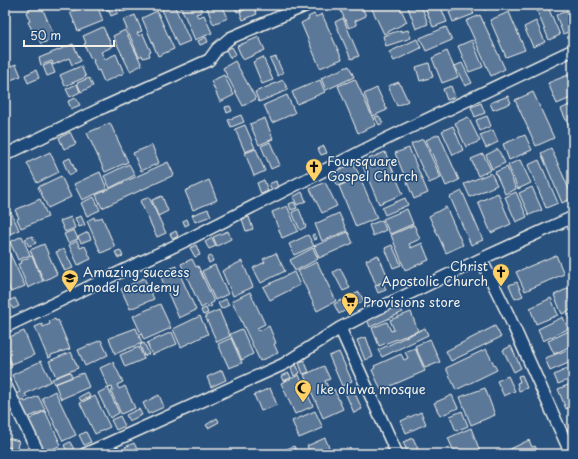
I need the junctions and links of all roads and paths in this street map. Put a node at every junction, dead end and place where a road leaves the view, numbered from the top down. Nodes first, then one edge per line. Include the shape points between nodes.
1 (307, 5) edge
2 (573, 50) edge
3 (5, 155) edge
4 (573, 217) edge
5 (481, 259) junction
6 (5, 326) edge
7 (340, 328) junction
8 (5, 384) edge
9 (39, 454) edge
10 (85, 454) edge
11 (397, 454) edge
12 (571, 454) edge

1 - 3 street via 230,38 209,60
2 - 6 street via 388,138 183,242
4 - 5 street
5 - 7 street
5 - 12 street
7 - 10 street via 284,364
7 - 11 street
8 - 9 street

